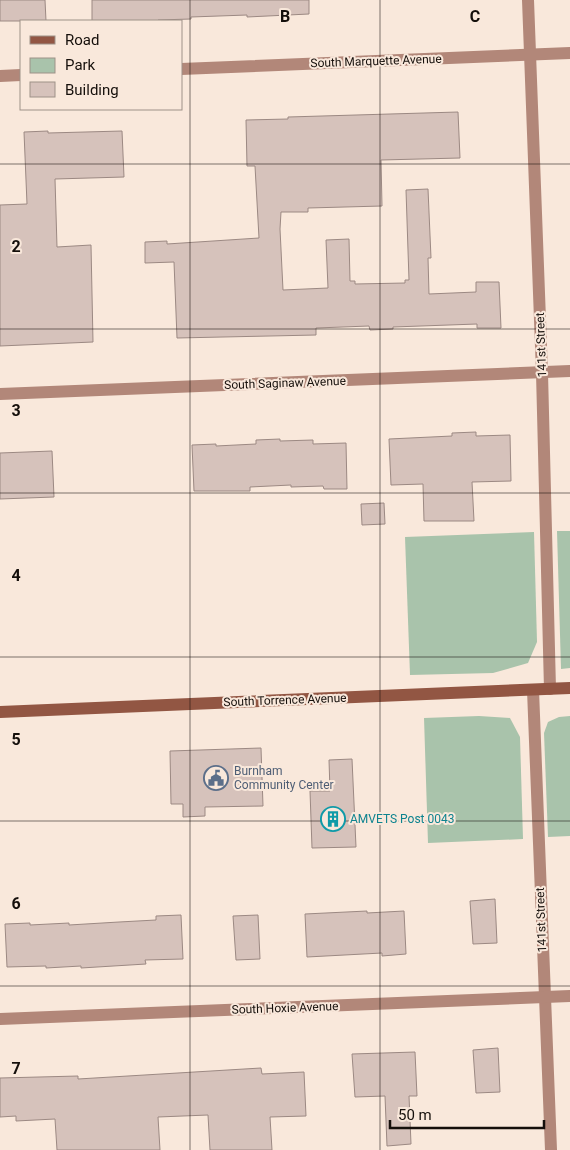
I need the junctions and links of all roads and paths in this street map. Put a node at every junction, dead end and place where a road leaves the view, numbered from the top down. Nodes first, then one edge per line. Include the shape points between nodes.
1 (528, 0) edge
2 (570, 54) edge
3 (530, 55) junction
4 (182, 68) edge
5 (20, 75) edge
6 (0, 76) edge
7 (570, 372) edge
8 (542, 373) junction
9 (0, 394) edge
10 (570, 688) edge
11 (550, 689) junction
12 (533, 690) junction
13 (0, 712) edge
14 (570, 996) edge
15 (545, 998) junction
16 (0, 1019) edge
17 (551, 1150) edge

1 - 3 street, 141st Street
2 - 3 street, South Marquette Avenue
3 - 4 street, South Marquette Avenue
3 - 8 street, 141st Street
5 - 6 street
7 - 8 street, South Saginaw Avenue
8 - 9 street, South Saginaw Avenue
8 - 11 street, 141st Street
10 - 11 main road, South Torrence Avenue
11 - 12 main road, South Torrence Avenue
12 - 13 main road, South Torrence Avenue
12 - 15 street, 141st Street
14 - 15 street, South Hoxie Avenue
15 - 16 street, South Hoxie Avenue
15 - 17 street, 141st Street

